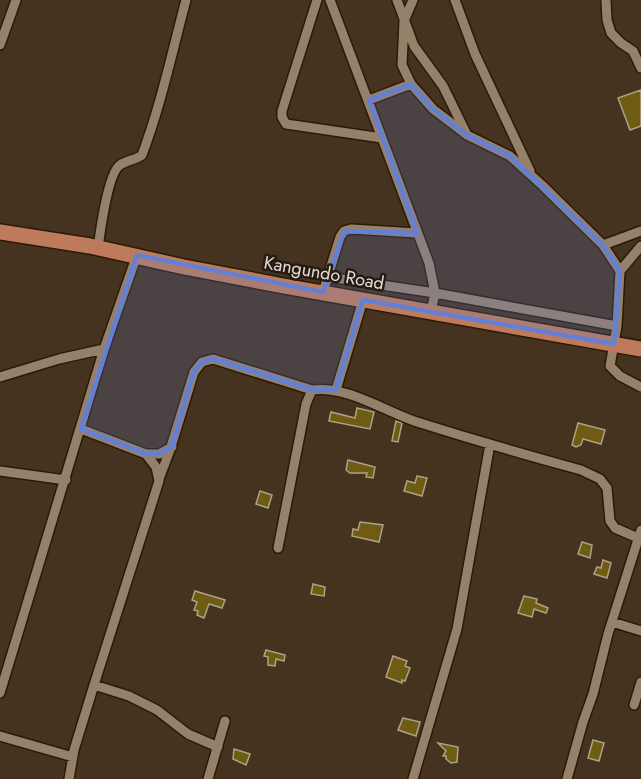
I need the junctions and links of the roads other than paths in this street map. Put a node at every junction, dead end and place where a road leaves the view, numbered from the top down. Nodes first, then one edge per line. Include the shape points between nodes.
1 (16, 0) edge
2 (186, 0) edge
3 (317, 0) edge
4 (330, 0) edge
5 (397, 0) edge
6 (413, 0) edge
7 (455, 0) edge
8 (606, 0) edge
9 (404, 21) junction
10 (0, 45) edge
11 (641, 68) edge
12 (411, 84) junction
13 (369, 100) junction
14 (467, 135) junction
15 (382, 138) junction
16 (532, 176) junction
17 (641, 231) edge
18 (0, 232) edge
19 (417, 233) junction
20 (603, 245) junction
21 (641, 246) edge
22 (98, 248) junction
23 (137, 255) junction
24 (620, 271) junction
25 (328, 277) junction
26 (323, 292) junction
27 (435, 292) junction
28 (363, 300) junction
29 (431, 312) junction
30 (616, 326) junction
31 (614, 344) junction
32 (104, 349) junction
33 (641, 349) edge
34 (0, 377) edge
35 (641, 387) edge
36 (312, 390) junction
37 (336, 390) junction
38 (81, 429) junction
39 (490, 444) junction
40 (171, 447) junction
41 (146, 454) junction
42 (0, 471) edge
43 (66, 480) junction
44 (159, 481) junction
45 (639, 534) edge
46 (278, 548) dead end
47 (612, 622) junction
48 (641, 631) edge
49 (641, 682) edge
50 (94, 685) junction
51 (0, 693) edge
52 (634, 705) dead end
53 (225, 721) dead end
54 (0, 736) edge
55 (218, 747) junction
56 (73, 757) junction
57 (70, 779) edge
58 (208, 779) edge
59 (413, 779) edge
60 (567, 779) edge

1 - 10 street
2 - 22 street via 148,141 142,155 116,170
3 - 15 street via 282,117 286,124
4 - 13 street
5 - 9 street
6 - 9 street
7 - 16 street via 475,54
8 - 11 street via 611,33 633,51
9 - 12 street via 402,65
9 - 14 street via 414,46 443,86
12 - 13 street
12 - 14 street via 433,109
13 - 15 street
14 - 16 street via 510,156
15 - 19 street
16 - 20 street
17 - 20 street
18 - 22 highway, Kangundo Road
19 - 25 street via 344,231
19 - 27 street
20 - 24 street
21 - 24 street
22 - 23 highway, Kangundo Road
23 - 26 highway, Kangundo Road
23 - 32 street
24 - 30 street
25 - 26 street
25 - 27 street
26 - 28 highway, Kangundo Road
27 - 29 street
27 - 30 street
28 - 29 highway, Kangundo Road
28 - 37 street
29 - 31 highway, Kangundo Road
30 - 31 street
31 - 33 highway, Kangundo Road
31 - 35 street via 610,366
32 - 34 street
32 - 38 street
36 - 37 street
36 - 40 street via 213,359 202,362 194,372
36 - 46 street
37 - 39 street via 414,421
38 - 41 street
38 - 43 street
39 - 45 street via 600,479 607,488 610,521 615,528
39 - 59 street via 457,629
40 - 41 street via 159,454
40 - 44 street
41 - 44 street via 156,467
42 - 43 street
43 - 51 street
44 - 50 street
45 - 47 street
47 - 48 street
47 - 60 street
49 - 52 street
50 - 55 street via 129,696 157,710 188,734
50 - 56 street
53 - 55 street
54 - 56 street
55 - 58 street
56 - 57 street

